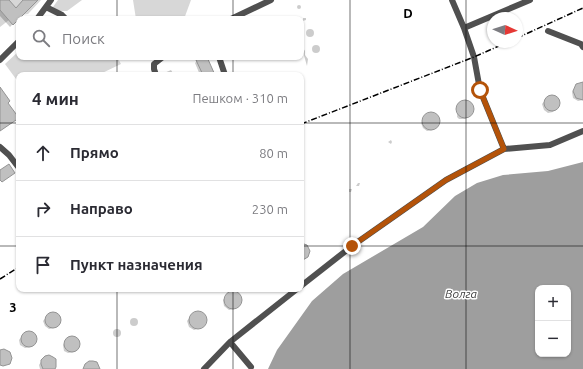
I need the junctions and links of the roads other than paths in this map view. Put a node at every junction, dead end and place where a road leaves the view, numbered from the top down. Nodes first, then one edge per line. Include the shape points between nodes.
1 (51, 0) edge
2 (253, 0) edge
3 (271, 0) edge
4 (452, 0) edge
5 (530, 0) edge
6 (257, 6) junction
7 (46, 7) junction
8 (38, 16) edge
9 (63, 16) edge
10 (237, 16) edge
11 (464, 28) junction
12 (548, 31) dead end
13 (16, 44) edge
14 (583, 47) edge
15 (0, 60) edge
16 (160, 60) edge
17 (220, 60) edge
18 (155, 72) edge
19 (224, 72) edge
20 (583, 132) edge
21 (0, 147) edge
22 (504, 149) junction
23 (16, 165) edge
24 (304, 284) edge
25 (293, 292) edge
26 (230, 342) junction
27 (252, 367) dead end
28 (204, 369) edge

1 - 7 street
2 - 6 street
3 - 6 street
4 - 11 street
5 - 11 street
6 - 10 street
7 - 8 street
7 - 9 street
11 - 22 street via 474,57 480,90
12 - 14 street
13 - 15 street
16 - 18 street via 154,64
17 - 19 street
20 - 22 street via 550,145
21 - 23 street
22 - 24 street via 446,180 352,246
25 - 26 street
26 - 27 street
26 - 28 street

